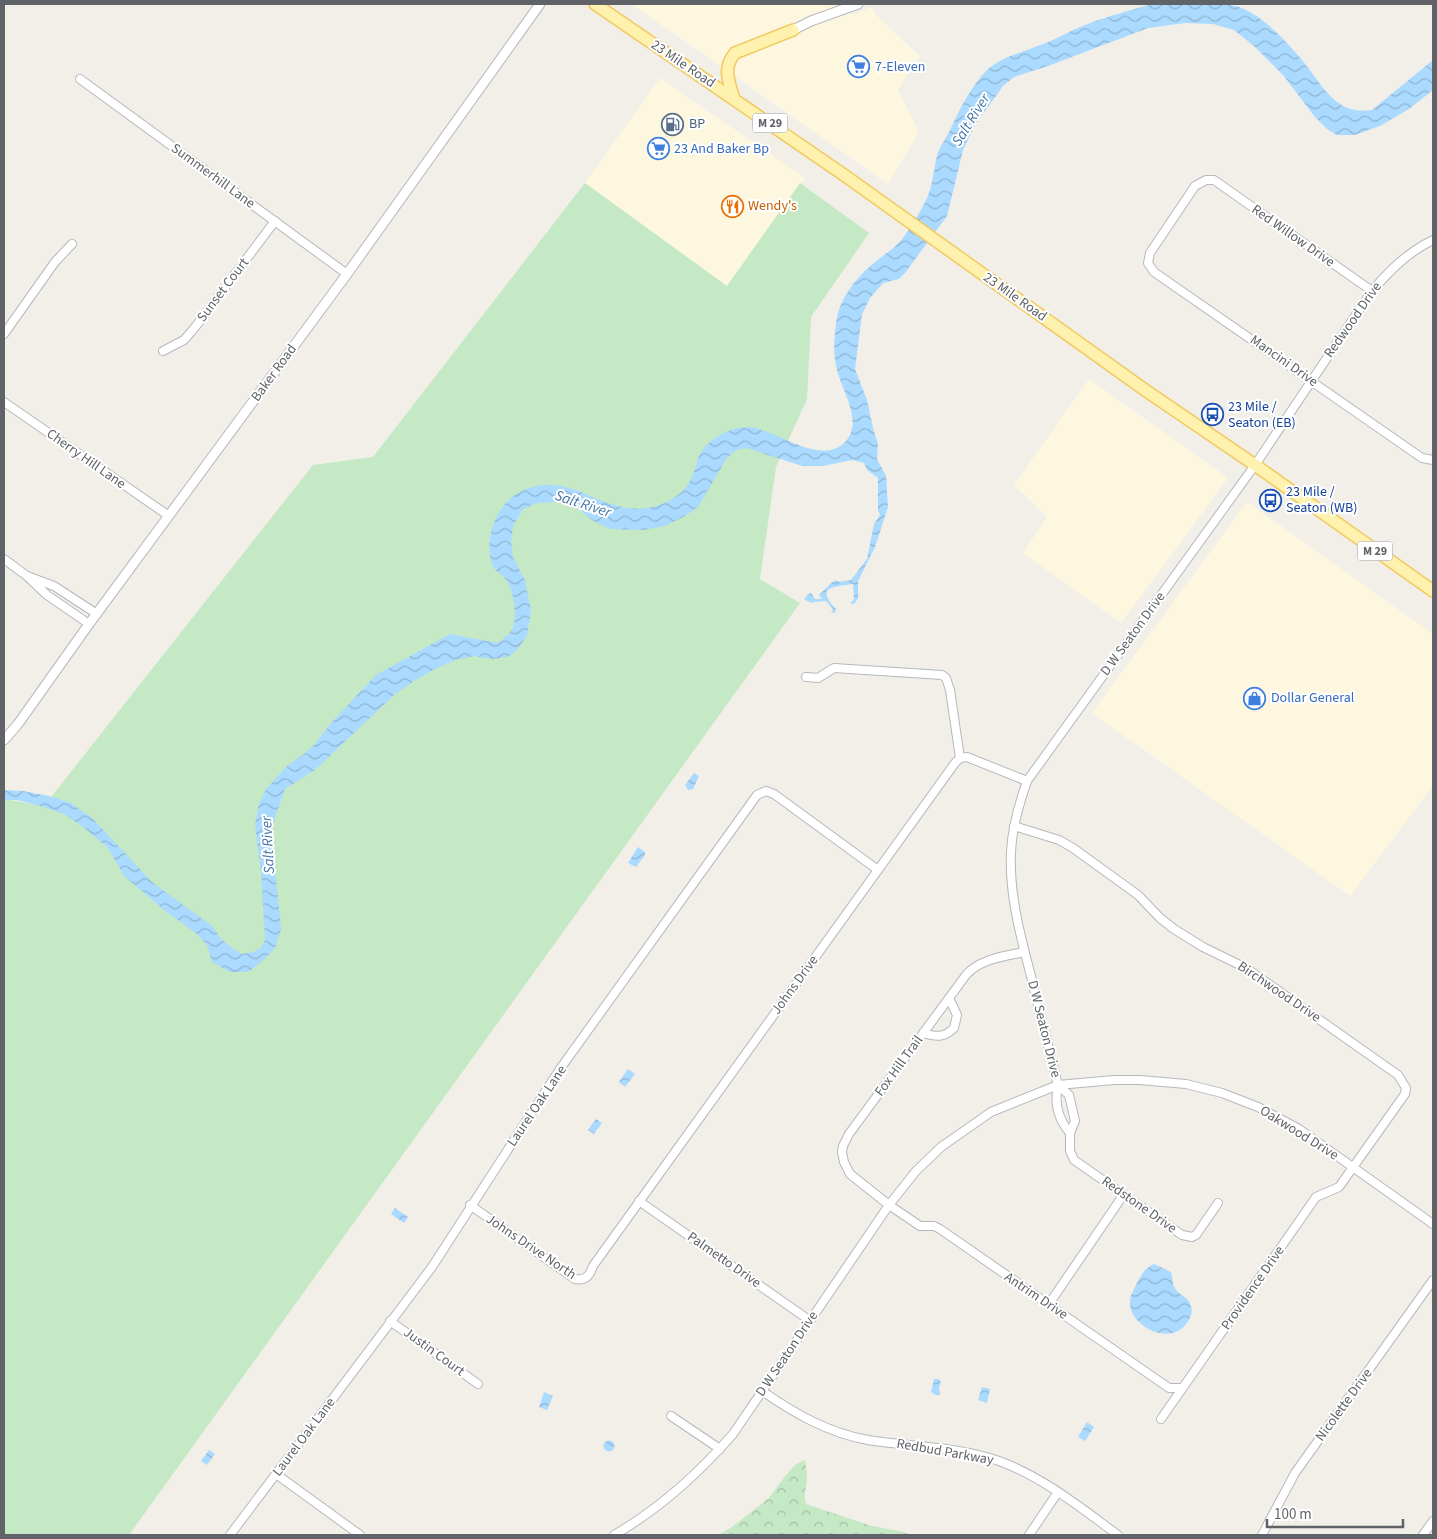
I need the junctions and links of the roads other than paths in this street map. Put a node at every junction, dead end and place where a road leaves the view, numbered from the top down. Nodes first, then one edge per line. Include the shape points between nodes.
1 (540, 4) edge
2 (595, 4) edge
3 (858, 4) edge
4 (793, 30) joint
5 (80, 79) dead end
6 (734, 99) junction
7 (1214, 180) joint
8 (275, 221) junction
9 (1433, 240) edge
10 (72, 244) dead end
11 (347, 274) junction
12 (1372, 292) junction
13 (4, 334) edge
14 (163, 351) dead end
15 (1311, 380) junction
16 (4, 402) edge
17 (1433, 460) edge
18 (1255, 465) junction
19 (169, 516) junction
20 (4, 559) edge
21 (27, 576) junction
22 (1433, 592) edge
23 (97, 614) junction
24 (89, 624) junction
25 (806, 678) dead end
26 (4, 740) edge
27 (960, 758) junction
28 (1027, 781) junction
29 (1014, 826) junction
30 (878, 870) junction
31 (1024, 952) junction
32 (949, 998) junction
33 (923, 1033) junction
34 (1058, 1085) junction
35 (1070, 1133) junction
36 (1353, 1168) junction
37 (1124, 1194) junction
38 (639, 1201) junction
39 (1218, 1203) dead end
40 (889, 1205) junction
41 (470, 1206) junction
42 (1433, 1224) edge
43 (591, 1271) joint
44 (1433, 1280) edge
45 (1049, 1304) junction
46 (809, 1320) junction
47 (390, 1321) junction
48 (478, 1384) dead end
49 (1182, 1388) junction
50 (762, 1391) junction
51 (671, 1416) dead end
52 (1160, 1418) dead end
53 (720, 1448) junction
54 (276, 1474) junction
55 (1058, 1492) junction
56 (1433, 1521) edge
57 (230, 1535) edge
58 (360, 1535) edge
59 (614, 1535) edge
60 (1029, 1535) edge
61 (1118, 1535) edge
62 (1262, 1535) edge
63 (1423, 1535) edge

1 - 11 street, Baker Road
2 - 6 main road, 23 Mile Road / M 29
3 - 4 street
4 - 6 main road via 738,50 731,57 726,72
5 - 8 street, Summerhill Lane
6 - 18 main road, 23 Mile Road / M 29
7 - 12 street, Red Willow Drive
7 - 15 street, Mancini Drive via 1195,186 1150,253 1148,263 1154,272
8 - 11 street, Summerhill Lane
8 - 14 street, Sunset Court via 184,340
9 - 12 street, Redwood Drive via 1404,258
10 - 13 street via 55,262
11 - 19 street, Baker Road
12 - 15 street, Redwood Drive
15 - 17 street, Mancini Drive via 1422,458
15 - 18 street, Redwood Drive
16 - 19 street, Cherry Hill Lane
18 - 22 main road, 23 Mile Road / M 29
18 - 28 street, D W Seaton Drive
19 - 23 street, Baker Road
20 - 21 street
21 - 23 street via 54,586
21 - 24 street via 47,595
23 - 24 street, Baker Road
24 - 26 street, Baker Road
25 - 27 street via 818,678 834,668 942,675 948,684
27 - 28 street via 967,757
27 - 30 street, Johns Drive
28 - 29 street, D W Seaton Drive
29 - 31 street, D W Seaton Drive via 1012,888
29 - 36 street, Birchwood Drive via 1066,844 1138,895 1174,929 1246,968 1398,1075 1406,1088 1405,1094
30 - 38 street, Johns Drive
30 - 41 street, Laurel Oak Lane via 778,796 766,791 760,793 560,1069
31 - 32 street, Fox Hill Trail via 991,960 973,969
31 - 34 street, D W Seaton Drive
32 - 33 street, Fox Hill Trail
32 - 33 street via 957,1015 954,1028 943,1036
33 - 40 street, Fox Hill Trail via 843,1146 844,1162 850,1174
34 - 35 street, Redstone Drive via 1055,1098 1062,1123
34 - 35 street, Redstone Drive via 1069,1095 1075,1120
34 - 36 street, Oakwood Drive via 1114,1080 1166,1082 1222,1093 1280,1118
34 - 40 street, D W Seaton Drive via 999,1108 964,1129 916,1171
35 - 37 street, Redstone Drive via 1070,1151 1074,1160
36 - 42 street, Oakwood Drive
36 - 49 street, Providence Drive via 1340,1187 1316,1197
37 - 39 street, Redstone Drive via 1187,1237 1196,1235
37 - 45 street
38 - 43 street, Johns Drive
38 - 46 street, Palmetto Drive
40 - 45 street, Antrim Drive via 920,1226 940,1229
40 - 46 street, D W Seaton Drive
41 - 43 street, Johns Drive North via 575,1279 584,1279
41 - 47 street, Laurel Oak Lane via 432,1267
44 - 62 street, Nicolette Drive via 1295,1473
45 - 49 street, Antrim Drive via 1169,1388
46 - 50 street, D W Seaton Drive
47 - 48 street, Justin Court
47 - 54 street, Laurel Oak Lane
49 - 52 street, Providence Drive
50 - 53 street, D W Seaton Drive
50 - 55 street, Redbud Parkway via 816,1424 847,1435 950,1450 998,1461
51 - 53 street
53 - 59 street, D W Seaton Drive via 670,1497
54 - 57 street, Laurel Oak Lane
54 - 58 street
55 - 60 street
55 - 61 street, Redbud Parkway
56 - 63 street

